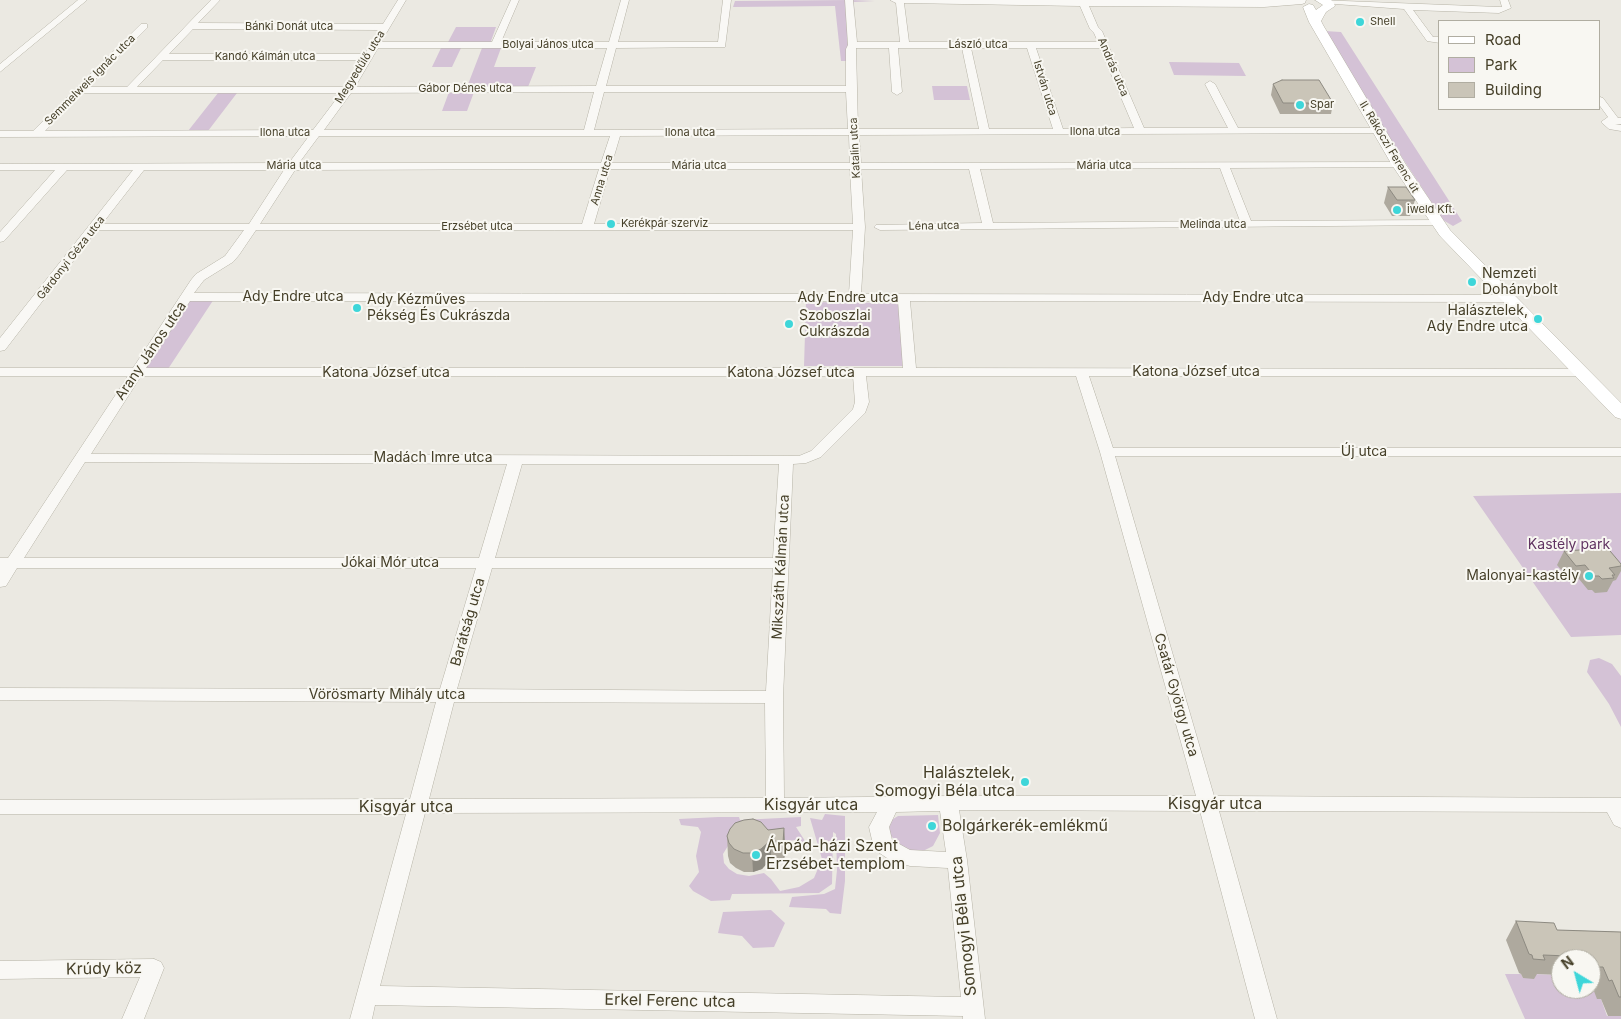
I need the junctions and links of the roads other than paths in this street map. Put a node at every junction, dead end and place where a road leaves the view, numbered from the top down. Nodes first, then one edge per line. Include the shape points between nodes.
1 (83, 0) edge
2 (216, 0) edge
3 (402, 0) edge
4 (515, 0) edge
5 (625, 0) edge
6 (727, 0) edge
7 (849, 0) edge
8 (897, 0) edge
9 (1504, 0) edge
10 (1115, 2) edge
11 (1324, 3) edge
12 (1084, 4) junction
13 (1305, 4) edge
14 (1407, 7) junction
15 (1315, 22) junction
16 (144, 26) dead end
17 (192, 26) junction
18 (386, 27) junction
19 (1438, 40) edge
20 (894, 44) junction
21 (905, 44) junction
22 (375, 45) junction
23 (495, 45) junction
24 (612, 45) junction
25 (853, 45) junction
26 (966, 45) junction
27 (1032, 45) junction
28 (1103, 45) junction
29 (162, 57) junction
30 (368, 57) junction
31 (0, 69) edge
32 (1210, 84) dead end
33 (130, 89) junction
34 (349, 89) junction
35 (851, 89) junction
36 (79, 90) junction
37 (599, 90) junction
38 (897, 92) dead end
39 (1601, 101) edge
40 (1618, 120) edge
41 (1621, 128) edge
42 (1140, 131) junction
43 (1380, 131) junction
44 (316, 132) junction
45 (588, 132) junction
46 (854, 132) junction
47 (985, 132) junction
48 (1059, 132) junction
49 (1235, 132) junction
50 (616, 133) junction
51 (0, 134) edge
52 (36, 134) junction
53 (1399, 165) junction
54 (292, 166) junction
55 (607, 166) junction
56 (856, 166) junction
57 (974, 166) junction
58 (1224, 166) junction
59 (64, 167) junction
60 (0, 168) edge
61 (140, 168) junction
62 (1438, 223) junction
63 (1246, 224) junction
64 (988, 226) junction
65 (587, 227) junction
66 (859, 227) junction
67 (880, 227) dead end
68 (95, 228) junction
69 (252, 228) junction
70 (0, 239) edge
71 (187, 296) junction
72 (855, 297) junction
73 (904, 298) junction
74 (1508, 298) junction
75 (0, 347) edge
76 (0, 372) edge
77 (136, 372) junction
78 (910, 372) junction
79 (1080, 372) junction
80 (1581, 372) junction
81 (859, 373) junction
82 (1621, 413) edge
83 (1107, 452) junction
84 (1621, 452) edge
85 (80, 458) junction
86 (516, 458) junction
87 (786, 460) junction
88 (7, 563) edge
89 (485, 563) junction
90 (781, 563) junction
91 (0, 582) edge
92 (0, 694) edge
93 (447, 695) junction
94 (774, 697) junction
95 (948, 803) junction
96 (1207, 804) junction
97 (890, 805) junction
98 (775, 806) junction
99 (0, 807) edge
100 (416, 807) junction
101 (1618, 810) edge
102 (957, 860) junction
103 (0, 970) edge
104 (368, 995) junction
105 (973, 1013) edge
106 (133, 1019) edge
107 (361, 1019) edge
108 (1266, 1019) edge

1 - 31 street
2 - 17 street
3 - 18 street, Megyedűlő utca
4 - 23 street
5 - 24 street
6 - 24 street, Bolyai János utca via 722,45
7 - 25 street, Katalin utca
8 - 12 street
8 - 21 street
9 - 14 street via 1507,8 1499,10
10 - 12 street
10 - 13 street
11 - 13 main road
11 - 14 street
11 - 15 main road
12 - 28 street, András utca
13 - 15 main road, II. Rákóczi Ferenc út
14 - 19 street via 1430,40
15 - 43 main road, II. Rákóczi Ferenc út
16 - 36 street, Semmelweis Ignác utca
17 - 18 street, Bánki Donát utca
17 - 29 street
18 - 22 street, Megyedűlő utca
20 - 21 street, László utca
20 - 25 street, László utca
20 - 38 street
21 - 26 street, László utca
22 - 23 street, Bolyai János utca
22 - 30 street, Megyedűlő utca
23 - 24 street, Bolyai János utca
24 - 37 street
25 - 35 street, Katalin utca
26 - 27 street, László utca
26 - 47 street
27 - 28 street, László utca
27 - 48 street, István utca
28 - 42 street, András utca
29 - 30 street, Kandó Kálmán utca
29 - 33 street
30 - 34 street, Megyedűlő utca
32 - 49 street
33 - 34 street, Gábor Dénes utca
33 - 36 street, Gábor Dénes utca
34 - 37 street, Gábor Dénes utca
34 - 44 street, Megyedűlő utca
35 - 37 street, Gábor Dénes utca
35 - 46 street, Katalin utca
36 - 52 street, Semmelweis Ignác utca
37 - 45 street
39 - 40 street
40 - 41 street via 1606,122
42 - 48 street, Ilona utca
42 - 49 street, Ilona utca
43 - 49 street, Ilona utca
43 - 53 main road, II. Rákóczi Ferenc út
44 - 45 street, Ilona utca
44 - 52 street, Ilona utca
44 - 54 street, Arany János utca
45 - 50 street, Ilona utca
46 - 47 street, Ilona utca
46 - 50 street, Ilona utca
46 - 56 street, Katalin utca
47 - 48 street, Ilona utca
50 - 55 street, Anna utca
51 - 52 street, Ilona utca
53 - 58 street, Mária utca
53 - 62 main road, II. Rákóczi Ferenc út
54 - 55 street, Mária utca
54 - 61 street, Mária utca
54 - 69 street, Arany János utca
55 - 56 street, Mária utca
55 - 65 street, Anna utca
56 - 57 street, Mária utca
56 - 66 street, Katalin utca
57 - 58 street, Mária utca
57 - 64 street
58 - 63 street
59 - 60 street, Mária utca
59 - 61 street, Mária utca
59 - 70 street
61 - 68 street, Gárdonyi Géza utca
62 - 63 street, Melinda utca
62 - 74 main road, II. Rákóczi Ferenc út
63 - 64 street, Melinda utca
64 - 67 street, Léna utca
65 - 66 street, Erzsébet utca
65 - 69 street, Erzsébet utca
66 - 72 street, Katalin utca
68 - 69 street, Erzsébet utca
68 - 75 street, Gárdonyi Géza utca
69 - 71 street, Arany János utca via 235,253 200,277
71 - 72 street, Ady Endre utca
71 - 77 street, Arany János utca
72 - 73 street, Ady Endre utca
73 - 74 street, Ady Endre utca
73 - 78 street
74 - 80 main road, II. Rákóczi Ferenc út
76 - 77 street, Katona József utca
77 - 81 street, Katona József utca
77 - 85 street, Arany János utca
78 - 79 street, Katona József utca
78 - 81 street, Katona József utca
79 - 80 street, Katona József utca
79 - 83 street, Csatár György utca
80 - 82 main road, II. Rákóczi Ferenc út
81 - 87 street via 860,410 816,454 801,460
83 - 84 street, Új utca
83 - 96 street, Csatár György utca
85 - 86 street, Madách Imre utca
85 - 88 street, Arany János utca
86 - 87 street, Madách Imre utca
86 - 89 street, Barátság utca
87 - 90 street, Mikszáth Kálmán utca
88 - 89 street, Jókai Mór utca
88 - 91 street, Arany János utca
89 - 90 street, Jókai Mór utca
89 - 93 street, Barátság utca
90 - 94 street, Mikszáth Kálmán utca
92 - 93 street, Vörösmarty Mihály utca
93 - 94 street, Vörösmarty Mihály utca
93 - 100 street, Barátság utca
94 - 98 street, Mikszáth Kálmán utca
95 - 96 street, Kisgyár utca
95 - 97 street, Kisgyár utca
95 - 102 street, Somogyi Béla utca
96 - 101 street, Kisgyár utca
96 - 108 street, Csatár György utca
97 - 98 street, Kisgyár utca
97 - 102 street via 879,827 885,846 910,858
98 - 100 street, Kisgyár utca
99 - 100 street, Kisgyár utca
100 - 104 street, Barátság utca
102 - 105 street, Somogyi Béla utca
103 - 106 street, Krúdy köz via 154,968
104 - 105 street, Erkel Ferenc utca
104 - 107 street, Barátság utca

